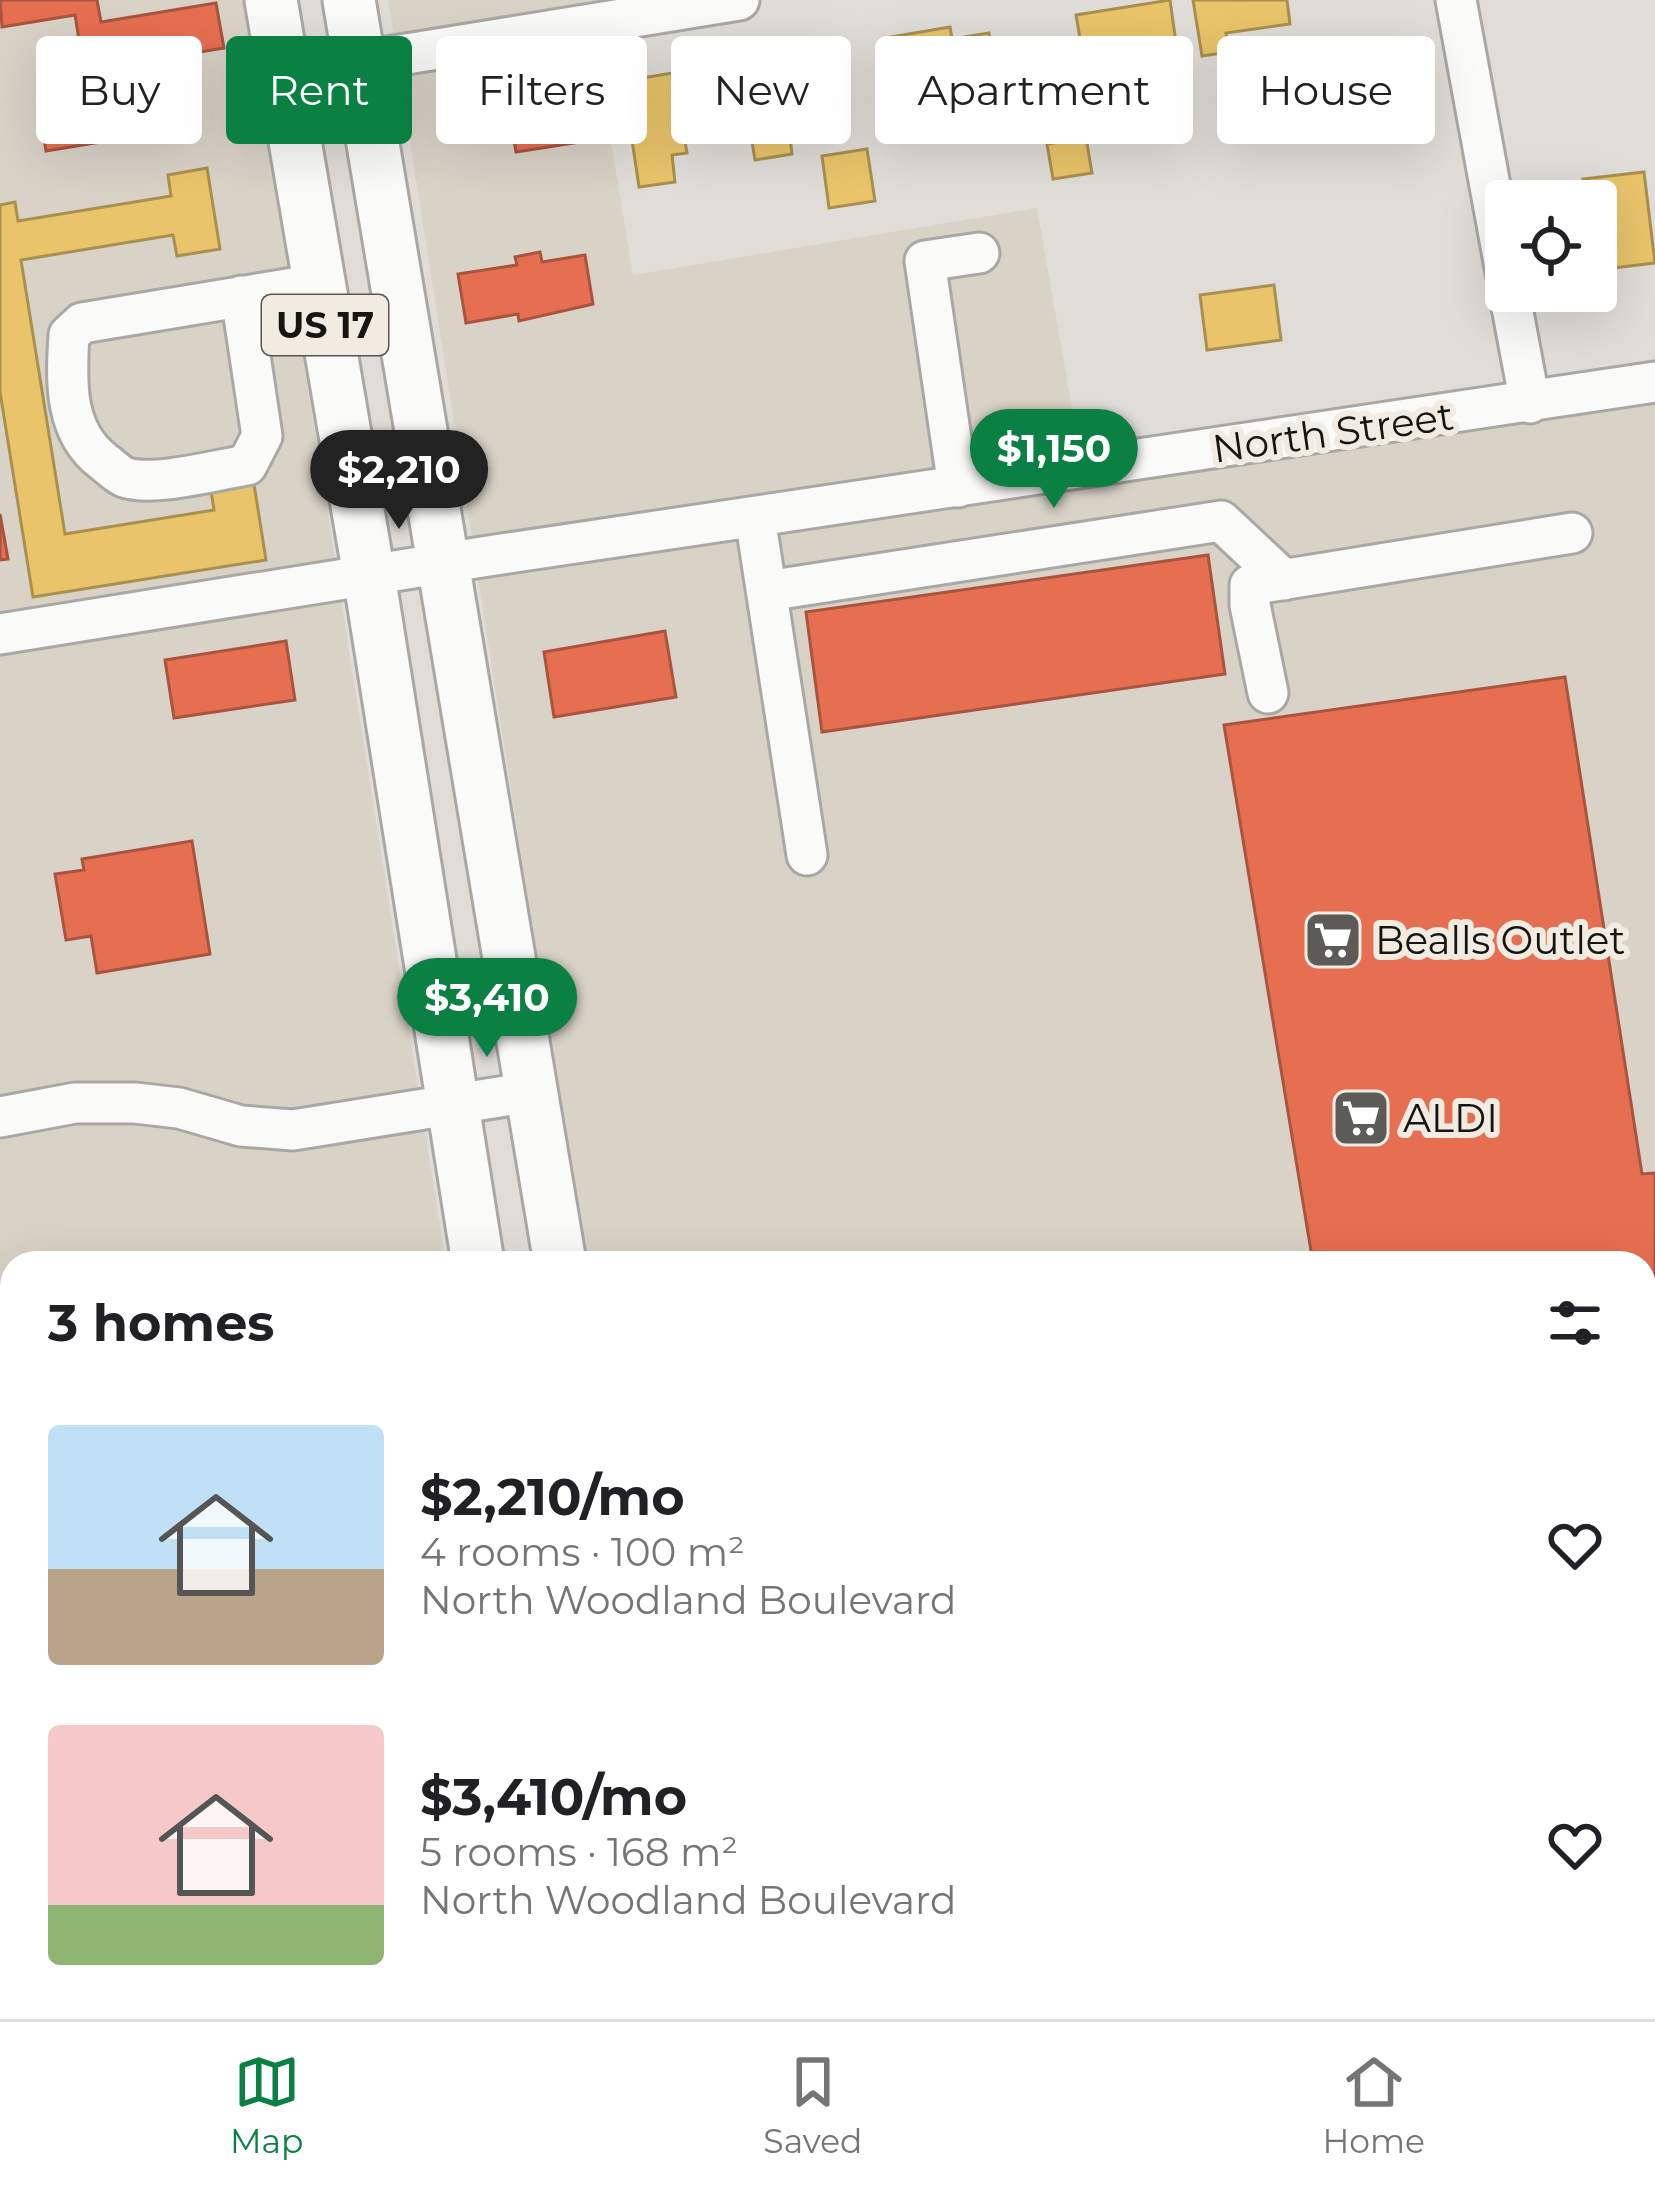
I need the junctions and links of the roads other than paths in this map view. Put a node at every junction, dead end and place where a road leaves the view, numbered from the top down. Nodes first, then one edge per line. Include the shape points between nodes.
1 (271, 0) edge
2 (349, 0) edge
3 (739, 0) edge
4 (1456, 0) edge
5 (604, 11) edge
6 (277, 36) edge
7 (355, 36) edge
8 (412, 52) edge
9 (295, 144) edge
10 (373, 144) edge
11 (1489, 180) edge
12 (979, 253) dead end
13 (318, 284) junction
14 (242, 296) junction
15 (1513, 312) edge
16 (1655, 382) edge
17 (1530, 403) junction
18 (958, 487) junction
19 (755, 517) junction
20 (1571, 533) dead end
21 (441, 563) junction
22 (369, 575) junction
23 (1267, 582) junction
24 (766, 591) junction
25 (0, 634) edge
26 (1268, 693) dead end
27 (807, 856) dead end
28 (531, 1092) junction
29 (454, 1102) junction
30 (0, 1117) edge
31 (476, 1251) edge
32 (558, 1251) edge

1 - 6 main road, US 17
2 - 7 main road, US 17
3 - 5 street
4 - 11 street
5 - 8 street
9 - 13 main road, US 17
10 - 21 main road, US 17
12 - 18 street via 925,261
13 - 14 street
13 - 22 main road, US 17
14 - 14 street via 82,323 69,335 74,430 89,451 125,478 248,465 262,436
15 - 17 street
16 - 17 street, North Street
17 - 18 street, North Street
18 - 19 street, North Street
19 - 21 street, North Street
19 - 24 street
20 - 23 street
21 - 22 street, North Street
21 - 28 main road, US 17
22 - 25 street, North Street
22 - 29 main road, US 17
23 - 24 street via 1221,520
23 - 26 street via 1250,605
24 - 27 street
28 - 29 street
28 - 32 main road, US 17
29 - 30 street via 293,1130 135,1102
29 - 31 main road, US 17

